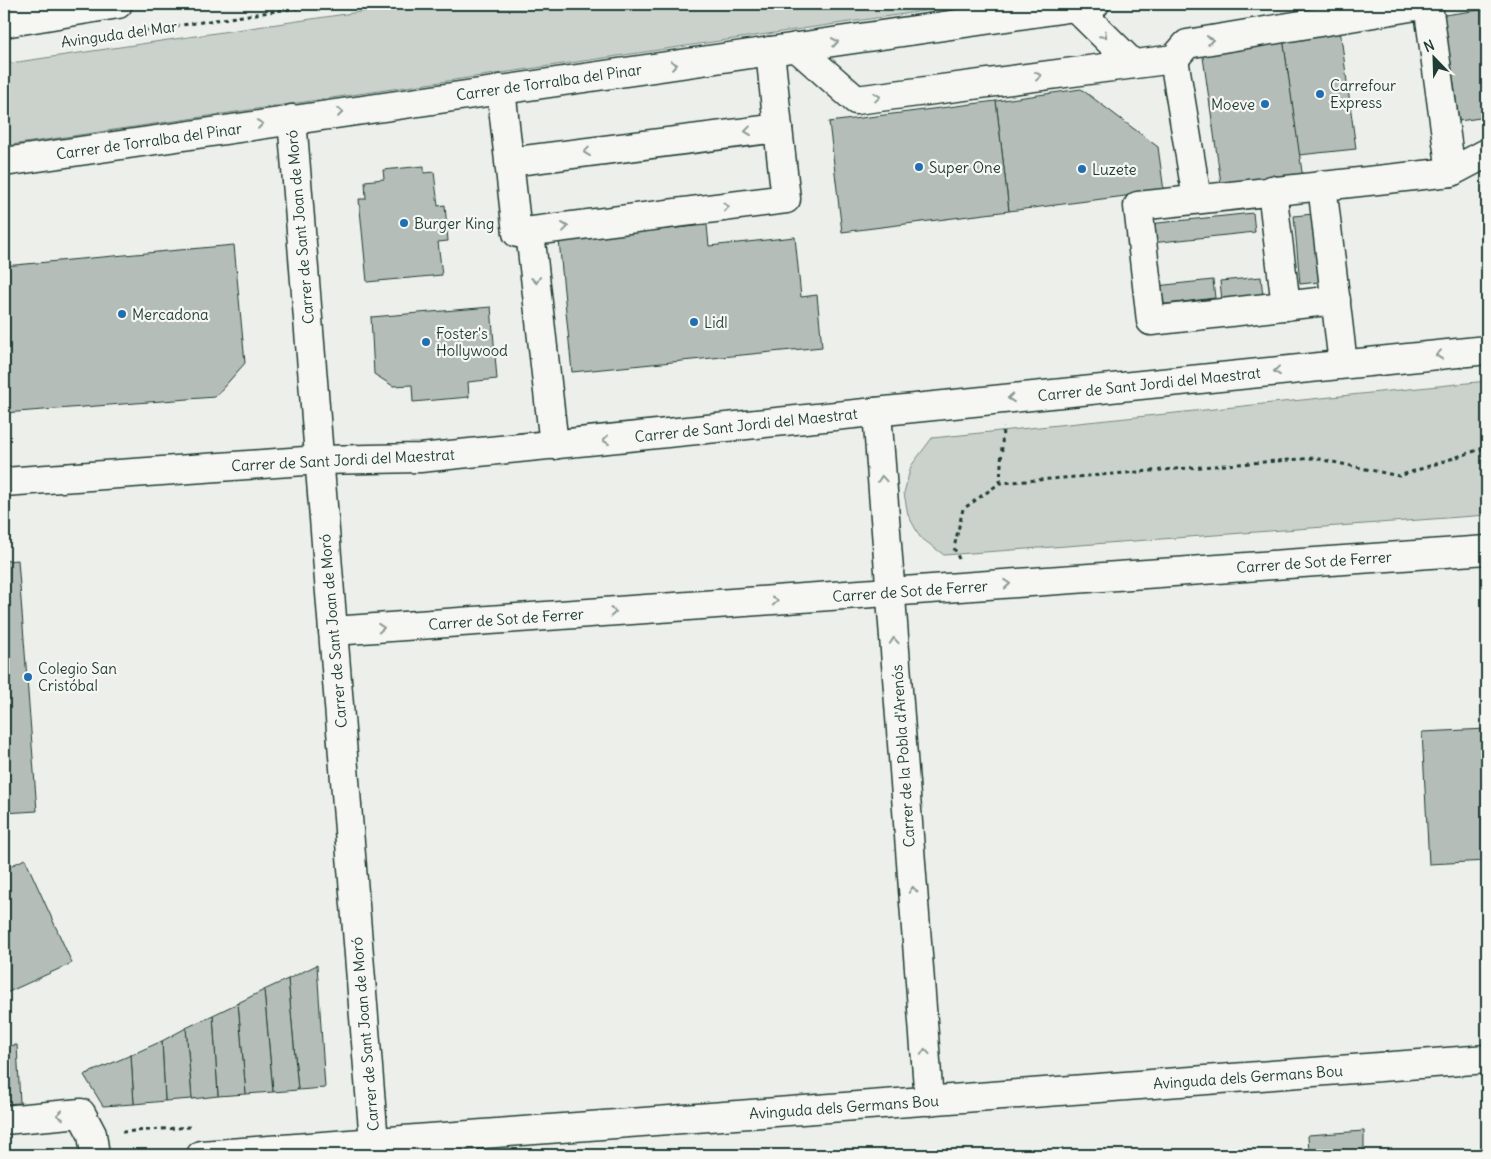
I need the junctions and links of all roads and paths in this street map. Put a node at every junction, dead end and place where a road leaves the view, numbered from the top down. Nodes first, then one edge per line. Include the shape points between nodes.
1 (118, 4) edge
2 (323, 4) edge
3 (1428, 4) edge
4 (1085, 5) edge
5 (4, 23) edge
6 (120, 34) dead end
7 (783, 49) junction
8 (1174, 59) junction
9 (1133, 64) junction
10 (501, 89) junction
11 (292, 119) junction
12 (778, 128) junction
13 (1487, 153) edge
14 (4, 162) edge
15 (509, 162) junction
16 (1451, 172) junction
17 (1322, 185) junction
18 (1272, 190) junction
19 (1197, 199) junction
20 (524, 232) junction
21 (1336, 300) junction
22 (1286, 306) junction
23 (1487, 350) edge
24 (1343, 364) junction
25 (1005, 399) junction
26 (877, 412) junction
27 (554, 445) junction
28 (1487, 447) edge
29 (319, 460) junction
30 (4, 482) edge
31 (1000, 483) junction
32 (1487, 550) edge
33 (973, 586) junction
34 (891, 592) junction
35 (333, 632) junction
36 (1487, 1059) edge
37 (929, 1101) junction
38 (4, 1120) edge
39 (361, 1147) edge
40 (95, 1155) edge
41 (201, 1155) edge

1 - 5 street, Avinguda del Mar
2 - 6 path, Avinguda del Mar
8 -> 3 street via 1187,44
3 - 16 street
7 -> 4 street, Carrer de Torralba del Pinar
4 -> 9 street
7 -> 9 street via 856,100
10 -> 7 street, Carrer de Torralba del Pinar
7 - 12 street
8 - 9 street
8 - 19 street
11 -> 10 street, Carrer de Torralba del Pinar
10 - 15 street
14 -> 11 street, Carrer de Torralba del Pinar
11 - 29 street, Carrer de Sant Joan de Moró
12 -> 15 street
20 -> 12 street via 786,199
13 - 16 street
15 - 20 street
16 - 17 street
17 - 18 street
17 - 21 street
18 - 19 street
18 - 22 street
19 - 22 street via 1138,206 1151,321
20 -> 27 street
21 - 22 street
21 - 24 street
23 -> 24 street, Carrer de Sant Jordi del Maestrat
24 -> 25 street, Carrer de Sant Jordi del Maestrat
25 - 26 street, Carrer de Sant Jordi del Maestrat
25 - 31 path
26 -> 27 street, Carrer de Sant Jordi del Maestrat
34 -> 26 street, Carrer de la Pobla d'Arenós
27 - 29 street, Carrer de Sant Jordi del Maestrat via 420,458
28 - 31 path via 1399,476 1314,458
29 - 30 street, Carrer de Sant Jordi del Maestrat
29 - 35 street, Carrer de Sant Joan de Moró
31 - 33 path via 963,509 954,548
33 -> 32 street, Carrer de Sot de Ferrer
33 - 34 street, Carrer de Sot de Ferrer
35 -> 34 street, Carrer de Sot de Ferrer
37 -> 34 street, Carrer de la Pobla d'Arenós
35 - 39 street, Carrer de Sant Joan de Moró
36 - 37 street, Avinguda dels Germans Bou
37 - 39 street, Avinguda dels Germans Bou
40 -> 38 street via 92,1134 81,1113
39 - 41 street, Avinguda dels Germans Bou

